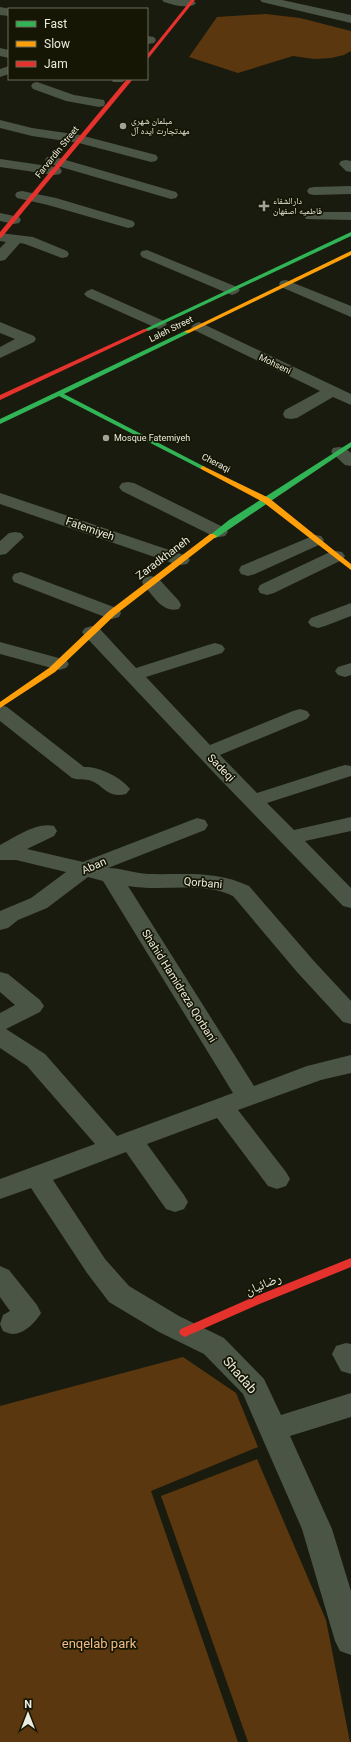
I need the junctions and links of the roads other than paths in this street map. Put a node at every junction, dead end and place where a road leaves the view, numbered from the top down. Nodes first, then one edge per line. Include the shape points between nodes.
1 (168, 0) edge
2 (266, 0) edge
3 (186, 1) edge
4 (351, 19) edge
5 (148, 41) edge
6 (148, 57) edge
7 (117, 80) edge
8 (129, 80) edge
9 (36, 86) dead end
10 (99, 103) junction
11 (0, 124) edge
12 (75, 138) junction
13 (152, 158) dead end
14 (0, 163) edge
15 (53, 165) junction
16 (351, 190) edge
17 (314, 191) dead end
18 (171, 195) dead end
19 (24, 198) junction
20 (311, 216) dead end
21 (351, 216) edge
22 (4, 217) edge
23 (128, 224) dead end
24 (351, 234) edge
25 (0, 236) edge
26 (16, 239) junction
27 (351, 253) edge
28 (62, 254) dead end
29 (147, 254) dead end
30 (0, 257) edge
31 (286, 284) junction
32 (232, 290) junction
33 (92, 294) dead end
34 (351, 312) edge
35 (158, 324) junction
36 (0, 327) edge
37 (199, 327) junction
38 (0, 353) edge
39 (42, 379) junction
40 (0, 389) edge
41 (332, 391) junction
42 (60, 394) junction
43 (0, 398) edge
44 (351, 400) edge
45 (291, 414) dead end
46 (0, 422) edge
47 (347, 452) edge
48 (128, 487) dead end
49 (0, 498) edge
50 (266, 500) junction
51 (219, 532) junction
52 (15, 537) dead end
53 (315, 540) junction
54 (0, 550) edge
55 (336, 556) junction
56 (181, 560) junction
57 (351, 568) edge
58 (248, 570) dead end
59 (20, 578) dead end
60 (151, 582) junction
61 (267, 589) dead end
62 (172, 605) dead end
63 (351, 609) edge
64 (112, 613) junction
65 (318, 622) dead end
66 (92, 632) junction
67 (0, 648) edge
68 (215, 649) dead end
69 (59, 664) junction
70 (133, 675) junction
71 (0, 706) edge
72 (0, 711) edge
73 (300, 715) dead end
74 (207, 754) junction
75 (345, 771) dead end
76 (119, 790) dead end
77 (253, 802) junction
78 (351, 824) edge
79 (197, 825) dead end
80 (46, 831) dead end
81 (289, 838) junction
82 (2, 852) edge
83 (83, 870) junction
84 (110, 875) junction
85 (349, 896) edge
86 (0, 923) edge
87 (0, 980) edge
88 (351, 1016) edge
89 (0, 1023) edge
90 (0, 1036) edge
91 (351, 1064) edge
92 (248, 1097) junction
93 (222, 1107) junction
94 (122, 1144) junction
95 (37, 1176) junction
96 (277, 1179) dead end
97 (0, 1189) edge
98 (175, 1202) dead end
99 (351, 1262) edge
100 (0, 1277) edge
101 (13, 1323) dead end
102 (185, 1332) junction
103 (351, 1405) edge
104 (273, 1429) junction
105 (351, 1641) edge

1 - 3 street
2 - 4 street
3 - 5 main road
3 - 6 main road
7 - 10 main road, Farvardin Street
8 - 12 main road, Farvardin Street
9 - 10 street via 72,98
10 - 12 main road, Farvardin Street
11 - 12 street
12 - 13 street
12 - 15 main road, Farvardin Street
14 - 15 street
15 - 18 street
15 - 19 main road, Farvardin Street
16 - 17 street
19 - 22 main road, Farvardin Street
19 - 23 street via 51,201
20 - 21 street
22 - 25 main road, Farvardin Street
24 - 32 main road, Laleh Street
25 - 26 street
26 - 28 street via 28,240
26 - 30 street
27 - 31 main road, Laleh Street
29 - 32 street
31 - 34 street
31 - 37 main road, Laleh Street
32 - 35 main road, Laleh Street
33 - 35 street
35 - 39 main road, Laleh Street
36 - 38 street via 28,338
37 - 41 street, Mohseni
37 - 42 main road, Laleh Street
39 - 40 main road
39 - 43 main road, Laleh Street
41 - 44 street, Mohseni
41 - 45 street
42 - 46 main road, Laleh Street
42 - 50 main road, Cheraqi
47 - 50 main road, Zaradkhaneh
48 - 51 street
49 - 56 street, Fatemiyeh
50 - 51 main road, Zaradkhaneh
50 - 53 main road, Cheraqi
51 - 56 main road, Zaradkhaneh
52 - 54 street
53 - 55 main road, Cheraqi
53 - 58 street
55 - 57 main road, Cheraqi
55 - 61 street
56 - 60 main road, Zaradkhaneh
59 - 64 street
60 - 62 street
60 - 64 main road, Zaradkhaneh
63 - 65 street
64 - 66 main road, Zaradkhaneh
66 - 69 main road, Zaradkhaneh
66 - 70 street, Sadeqi
67 - 69 street
68 - 70 street
69 - 71 main road, Zaradkhaneh
70 - 74 street, Sadeqi
72 - 76 street via 79,774 92,773
73 - 74 street
74 - 77 street, Sadeqi
75 - 77 street
77 - 81 street, Sadeqi
78 - 81 street
79 - 83 street, Aban
80 - 82 street
81 - 85 street, Sadeqi
82 - 83 street, Qorbani via 49,860
83 - 84 street, Qorbani
83 - 86 street, Aban via 39,903 10,915
84 - 88 street, Qorbani via 135,880 201,881 230,885 241,891
84 - 92 street, Shahid Hamidreza Qorbani
87 - 89 street via 32,1006
90 - 94 street via 36,1060
91 - 92 street via 316,1072
92 - 93 street
93 - 94 street
93 - 96 street
94 - 95 street
94 - 98 street
95 - 97 street
95 - 102 street, Shadab via 96,1266 120,1294
99 - 102 main road, رضائیان
100 - 101 street via 27,1313
102 - 104 street, Shadab via 214,1346 254,1387
103 - 104 street
104 - 105 street, Shadab via 317,1529

